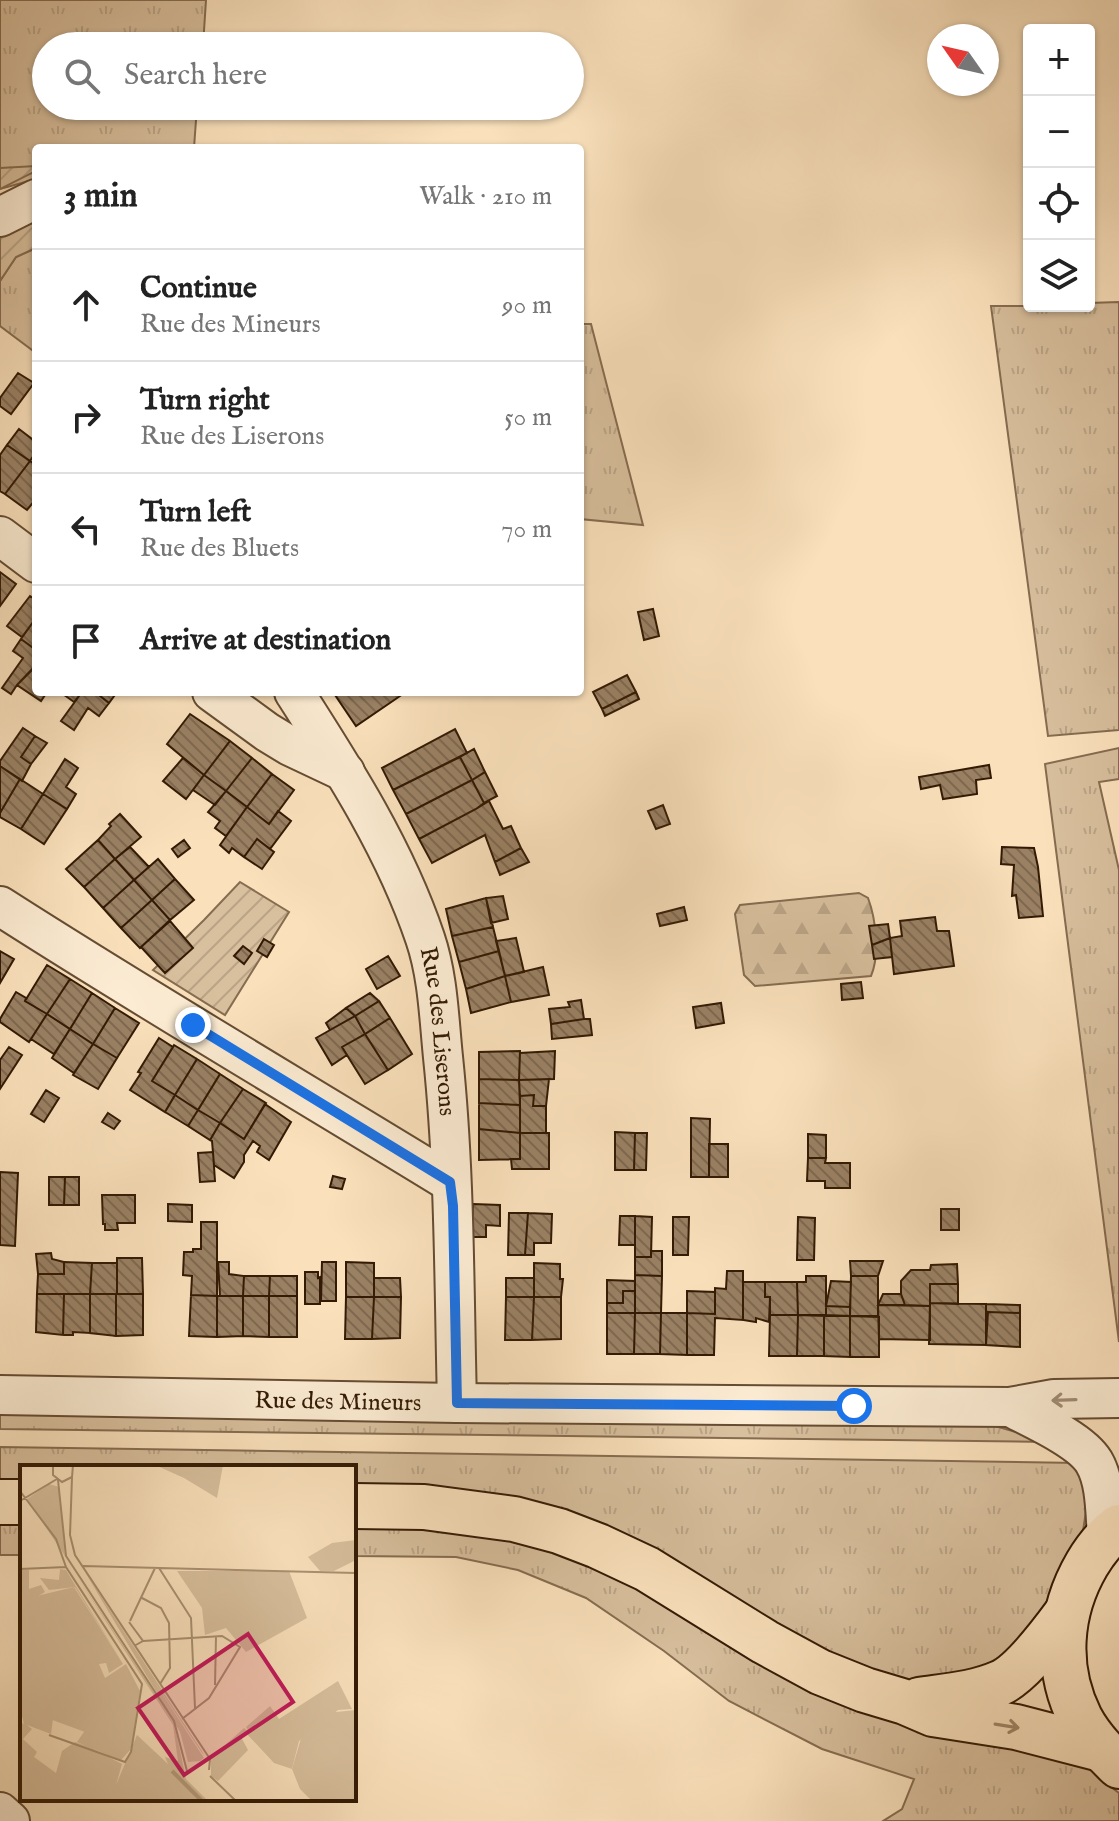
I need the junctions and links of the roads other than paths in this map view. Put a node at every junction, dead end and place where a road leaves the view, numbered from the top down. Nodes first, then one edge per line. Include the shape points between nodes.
1 (32, 201) edge
2 (0, 217) edge
3 (0, 536) edge
4 (32, 560) edge
5 (218, 696) edge
6 (297, 696) edge
7 (345, 772) junction
8 (0, 906) edge
9 (450, 1182) junction
10 (0, 1395) edge
11 (1112, 1398) edge
12 (457, 1403) junction
13 (1010, 1407) junction
14 (1094, 1461) junction
15 (356, 1506) edge
16 (1113, 1531) edge
17 (1066, 1614) junction
18 (905, 1702) junction
19 (1110, 1758) edge
20 (0, 1812) edge
21 (10, 1821) edge

1 - 2 street
3 - 4 street
5 - 7 street via 290,746
6 - 7 street, Rue des Liserons
7 - 9 street, Rue des Liserons via 397,868 435,975
8 - 9 street
9 - 12 street, Rue des Liserons
10 - 12 street, Rue des Mineurs
11 -> 13 street, Rue des Mineurs via 1054,1399
11 - 14 street
12 - 13 street, Rue des Mineurs
13 - 14 street, Rue des Mineurs via 1070,1439
14 - 16 street
15 - 18 main road via 438,1509 559,1531 647,1569 820,1672
16 - 17 main road via 1076,1582
17 - 18 main road via 1003,1682
17 - 19 main road via 1062,1650 1067,1686 1080,1719
18 -> 19 main road via 933,1714 1016,1727
20 - 21 street

